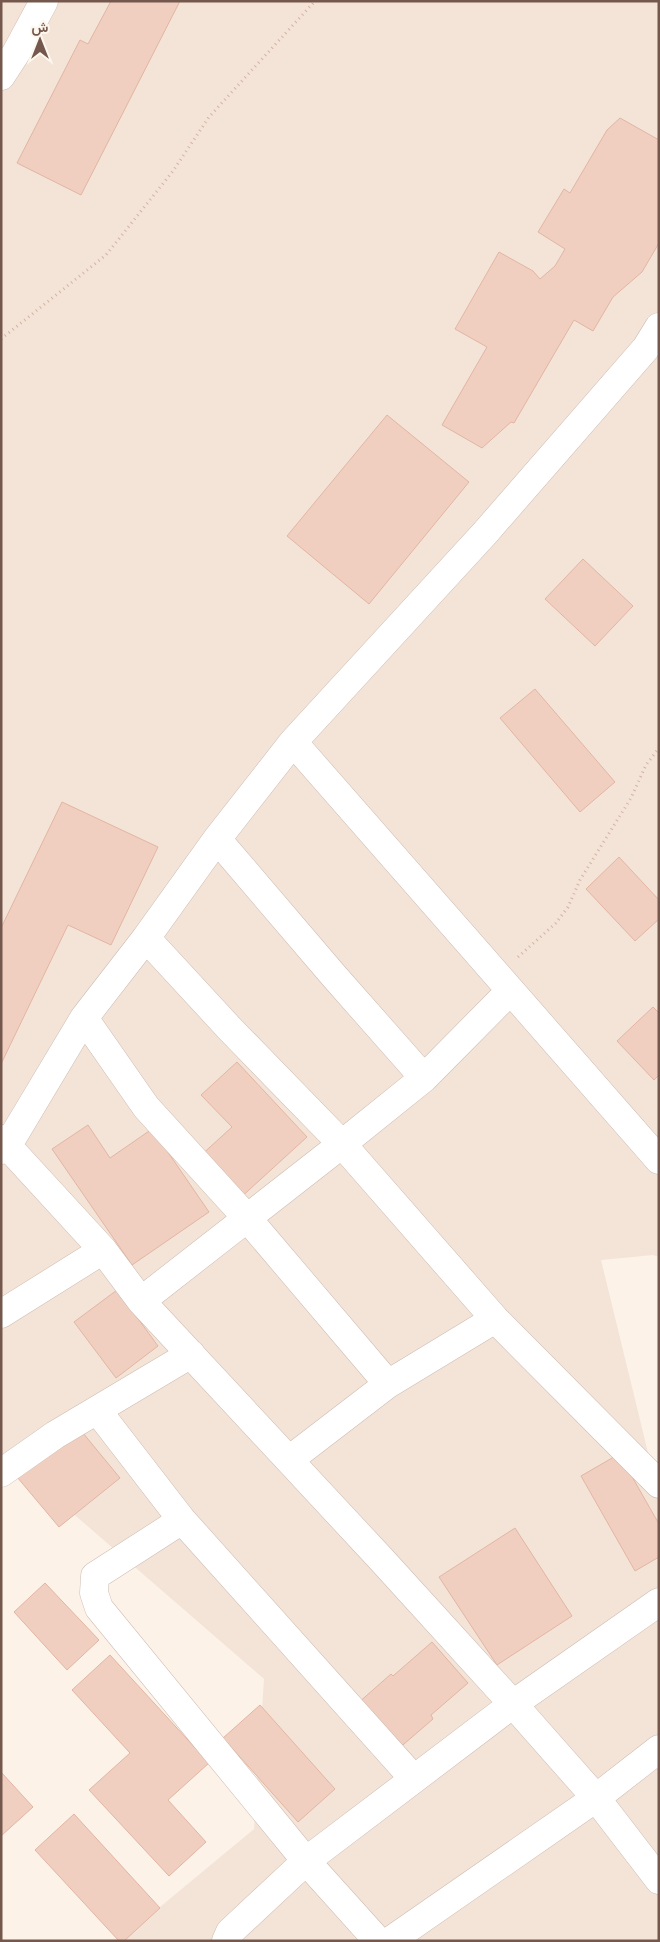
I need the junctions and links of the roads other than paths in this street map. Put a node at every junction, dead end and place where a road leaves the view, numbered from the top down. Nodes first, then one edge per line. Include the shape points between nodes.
1 (44, 1) edge
2 (3, 70) edge
3 (659, 327) edge
4 (293, 742) junction
5 (217, 838) junction
6 (146, 938) junction
7 (504, 984) junction
8 (84, 1018) junction
9 (424, 1078) junction
10 (4, 1144) edge
11 (342, 1144) junction
12 (659, 1160) edge
13 (247, 1218) junction
14 (103, 1250) junction
15 (141, 1301) junction
16 (1, 1314) edge
17 (495, 1320) junction
18 (191, 1354) junction
19 (388, 1384) junction
20 (97, 1410) junction
21 (289, 1460) junction
22 (1, 1473) edge
23 (659, 1484) edge
24 (182, 1520) junction
25 (659, 1602) edge
26 (513, 1704) junction
27 (659, 1749) edge
28 (414, 1779) junction
29 (596, 1798) junction
30 (306, 1862) junction
31 (659, 1880) edge
32 (226, 1941) edge
33 (378, 1941) edge
34 (390, 1941) edge

1 - 2 street
3 - 4 street via 646,348 529,484
4 - 5 street
4 - 7 street
5 - 6 street
5 - 9 street
6 - 8 street
6 - 11 street
7 - 9 street
7 - 12 street
8 - 10 street
8 - 13 street via 146,1107
9 - 11 street
10 - 14 street
11 - 13 street
11 - 17 street
13 - 15 street
13 - 19 street
14 - 15 street
14 - 16 street
15 - 18 street
17 - 19 street
17 - 23 street
18 - 20 street
18 - 21 street
19 - 21 street
20 - 22 street via 54,1435
20 - 24 street
21 - 26 street
24 - 28 street
24 - 30 street via 95,1576 94,1593 99,1608
25 - 26 street
26 - 28 street
26 - 29 street
27 - 29 street
28 - 30 street
29 - 31 street
29 - 34 street
30 - 32 street via 230,1932
30 - 33 street

